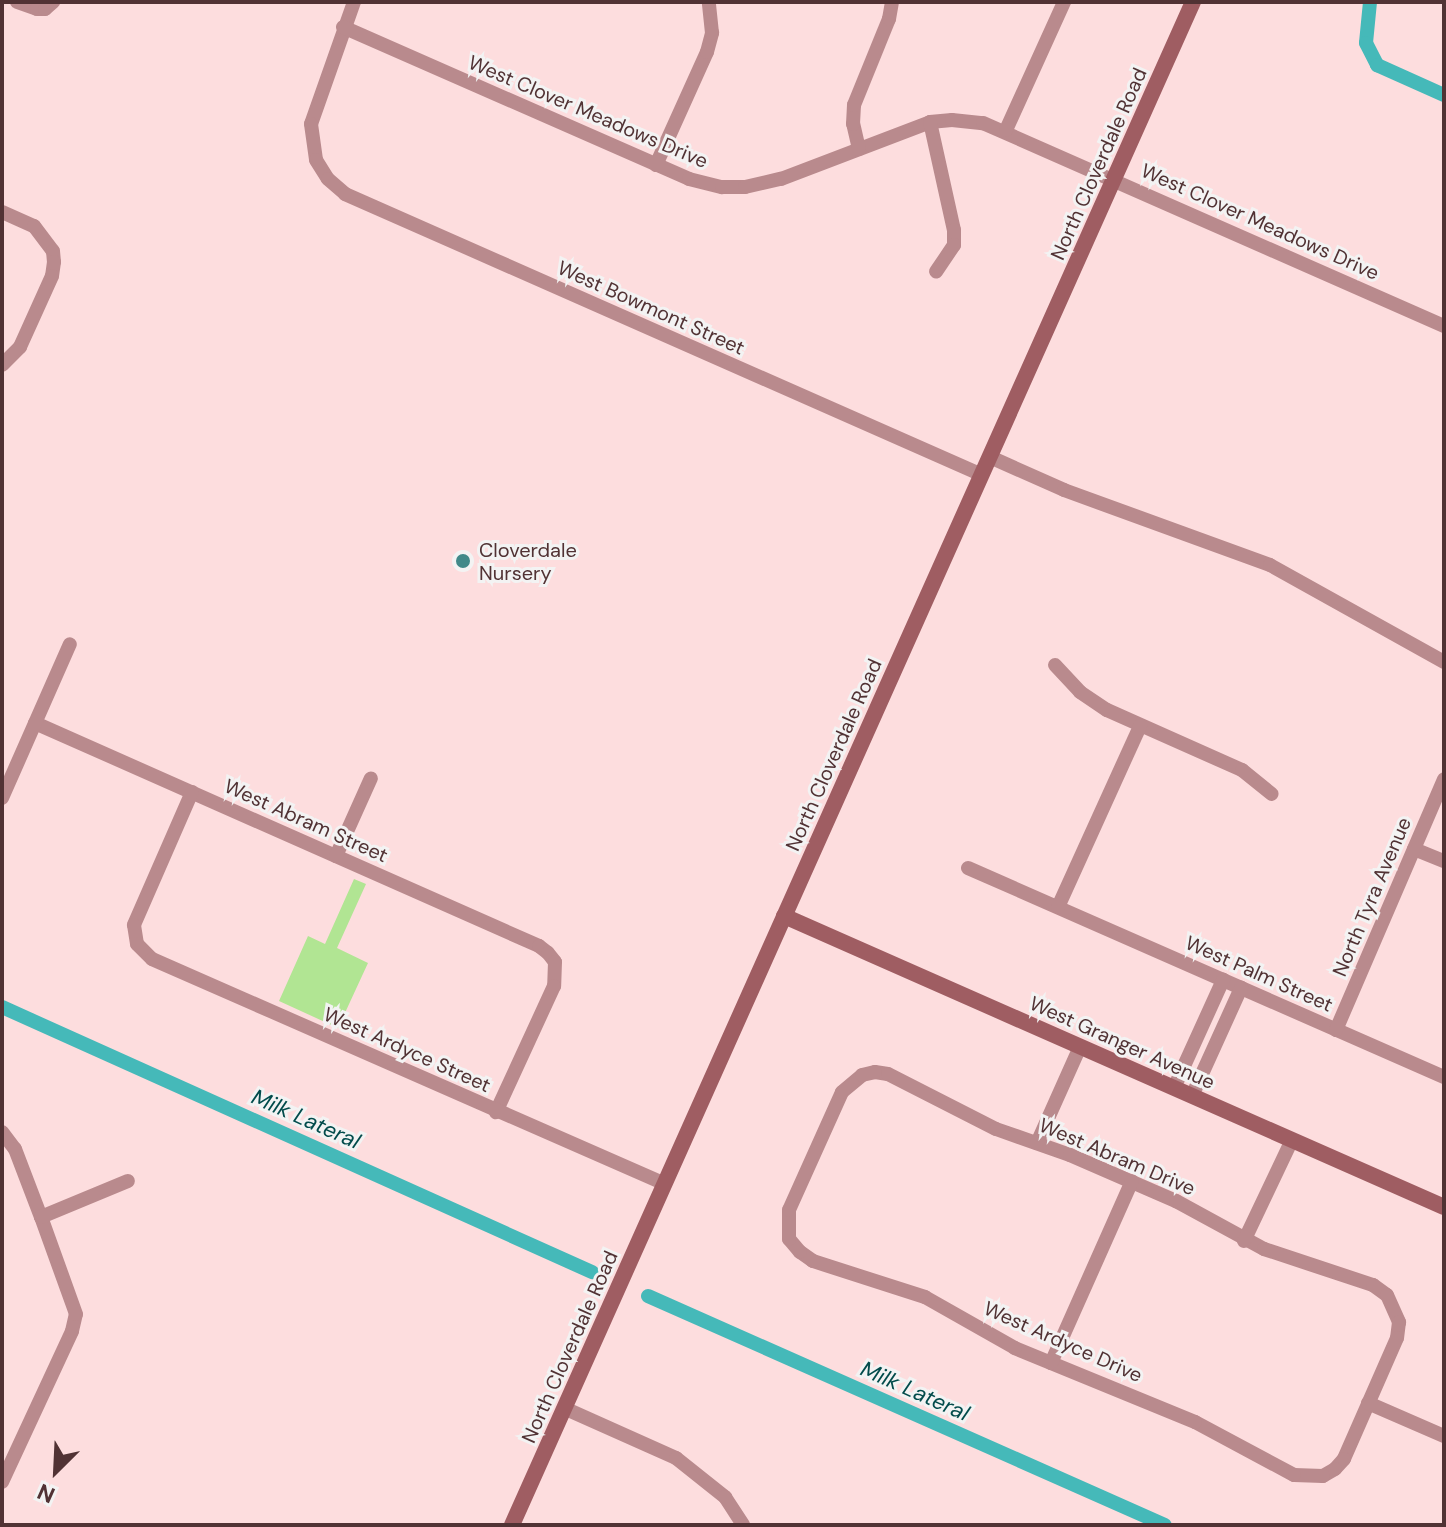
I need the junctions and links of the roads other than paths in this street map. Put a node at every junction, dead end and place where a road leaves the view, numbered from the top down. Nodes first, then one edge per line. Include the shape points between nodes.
1 (17, 2) edge
2 (354, 2) edge
3 (709, 2) edge
4 (892, 2) edge
5 (1064, 2) edge
6 (1193, 2) edge
7 (49, 5) edge
8 (343, 27) junction
9 (930, 122) junction
10 (1006, 130) junction
11 (859, 149) junction
12 (656, 165) junction
13 (1114, 178) junction
14 (2, 212) edge
15 (936, 272) dead end
16 (1444, 326) edge
17 (2, 364) edge
18 (990, 457) junction
19 (982, 475) junction
20 (70, 644) dead end
21 (1444, 662) edge
22 (1055, 665) dead end
23 (35, 723) junction
24 (1140, 726) junction
25 (371, 778) dead end
26 (1444, 779) edge
27 (192, 792) junction
28 (1272, 794) dead end
29 (2, 798) edge
30 (1414, 849) junction
31 (336, 856) junction
32 (1444, 861) edge
33 (968, 868) dead end
34 (1058, 907) junction
35 (784, 916) junction
36 (1223, 980) junction
37 (1241, 988) junction
38 (1336, 1030) junction
39 (1080, 1047) junction
40 (1444, 1077) edge
41 (1174, 1088) junction
42 (1192, 1096) junction
43 (496, 1112) junction
44 (2, 1132) edge
45 (1292, 1140) junction
46 (1037, 1143) junction
47 (128, 1181) dead end
48 (1132, 1181) junction
49 (665, 1184) junction
50 (1444, 1207) edge
51 (41, 1217) junction
52 (789, 1239) joint
53 (1244, 1241) junction
54 (1051, 1363) junction
55 (1368, 1403) junction
56 (564, 1408) junction
57 (1444, 1436) edge
58 (6, 1460) edge
59 (2, 1482) edge
60 (512, 1525) edge
61 (743, 1525) edge

1 - 7 street
2 - 8 street
3 - 12 street via 712,33 707,52
4 - 11 street via 854,105
5 - 10 street
6 - 13 main road, North Cloverdale Road
8 - 12 street, West Clover Meadows Drive
8 - 19 street, West Bowmont Street via 311,124 316,160 345,194
9 - 10 street, West Clover Meadows Drive via 968,120
9 - 11 street, West Clover Meadows Drive
9 - 15 street via 954,230 954,245
10 - 13 street, West Clover Meadows Drive
11 - 12 street, West Clover Meadows Drive via 745,187 704,184
13 - 16 street, West Clover Meadows Drive
13 - 18 main road, North Cloverdale Road
14 - 17 street via 34,226 53,251 52,276 20,347
18 - 19 main road, North Cloverdale Road
18 - 21 street via 1064,490 1270,565
19 - 35 main road, North Cloverdale Road
20 - 23 street
22 - 24 street via 1080,692
23 - 27 street, West Abram Street
23 - 29 street
24 - 28 street via 1242,770
24 - 34 street
25 - 31 street
26 - 30 street, North Tyra Avenue
27 - 31 street, West Abram Street
27 - 43 street, West Ardyce Street via 134,925 137,944 152,959
30 - 32 street
30 - 38 street, North Tyra Avenue
31 - 43 street, West Abram Street via 539,946 555,962 554,986
33 - 34 street, West Palm Street
34 - 36 street, West Palm Street
35 - 39 main road, West Granger Avenue
35 - 49 main road, North Cloverdale Road
36 - 37 street, West Palm Street
36 - 41 street
37 - 38 street, West Palm Street
37 - 42 street
38 - 40 street, West Palm Street
39 - 41 main road, West Granger Avenue
39 - 46 street
41 - 42 main road, West Granger Avenue
42 - 45 main road, West Granger Avenue
43 - 49 street, West Ardyce Street
44 - 51 street via 15,1149
45 - 50 main road, West Granger Avenue
45 - 53 street
46 - 48 street, West Abram Drive
46 - 52 street, West Abram Drive via 996,1129 888,1074 862,1075 842,1092 789,1210
47 - 51 street
48 - 53 street, West Abram Drive
48 - 54 street
49 - 56 main road, North Cloverdale Road
51 - 58 street via 76,1314
52 - 54 street, West Ardyce Drive via 813,1261 904,1288
53 - 55 street, West Abram Drive via 1373,1285 1387,1295 1399,1322 1397,1338
54 - 55 street, West Ardyce Drive via 1175,1413 1294,1475 1323,1476 1335,1469
55 - 57 street
56 - 60 main road, North Cloverdale Road
56 - 61 street via 676,1458 725,1497
58 - 59 street

